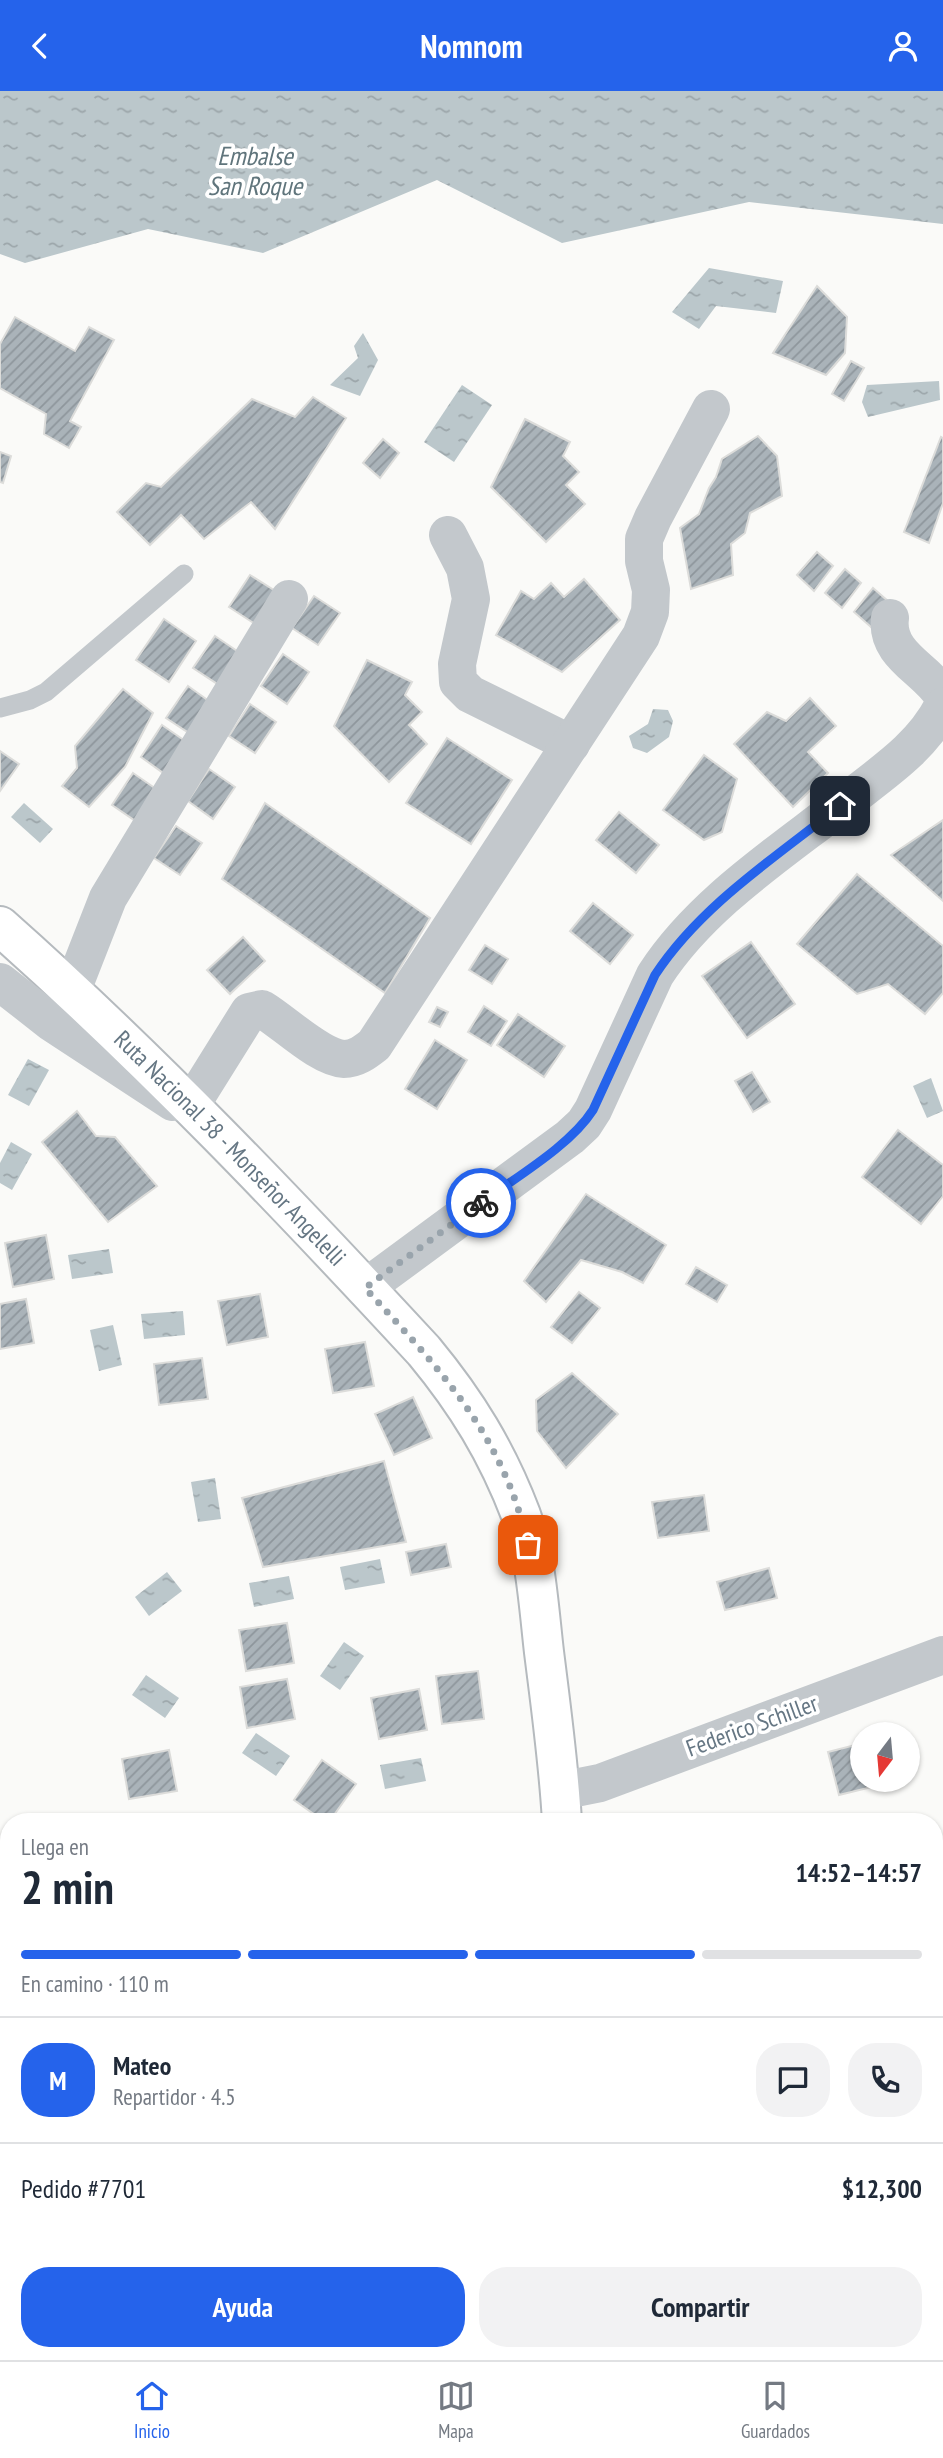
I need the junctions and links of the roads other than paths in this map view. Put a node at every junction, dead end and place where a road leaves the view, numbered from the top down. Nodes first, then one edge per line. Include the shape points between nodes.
1 (711, 409) dead end
2 (448, 535) dead end
3 (184, 575) dead end
4 (289, 599) dead end
5 (890, 618) dead end
6 (943, 697) edge
7 (943, 706) edge
8 (0, 708) edge
9 (571, 744) junction
10 (0, 926) edge
11 (0, 982) edge
12 (72, 990) junction
13 (203, 1117) junction
14 (365, 1288) junction
15 (943, 1655) edge
16 (561, 1806) edge

1 - 9 street via 644,539 652,590 641,636
2 - 9 street via 465,568 471,599 457,664 458,682 470,694
3 - 8 lane via 46,692
4 - 12 street via 107,898
5 - 6 street via 892,641 899,652 936,684
7 - 14 street via 934,724 899,760 742,883 669,954 584,1124
9 - 13 street via 374,1045 362,1055 344,1059 325,1053 262,1009 249,1012
10 - 12 main road, Ruta Nacional 38 - Monseñor Angelelli
11 - 13 street via 51,1022
12 - 13 main road, Ruta Nacional 38 - Monseñor Angelelli
13 - 14 main road, Ruta Nacional 38 - Monseñor Angelelli
14 - 16 main road, Ruta Nacional 38 - Monseñor Angelelli via 454,1388 486,1438 522,1519 541,1621
15 - 16 street, Federico Schiller via 600,1783

